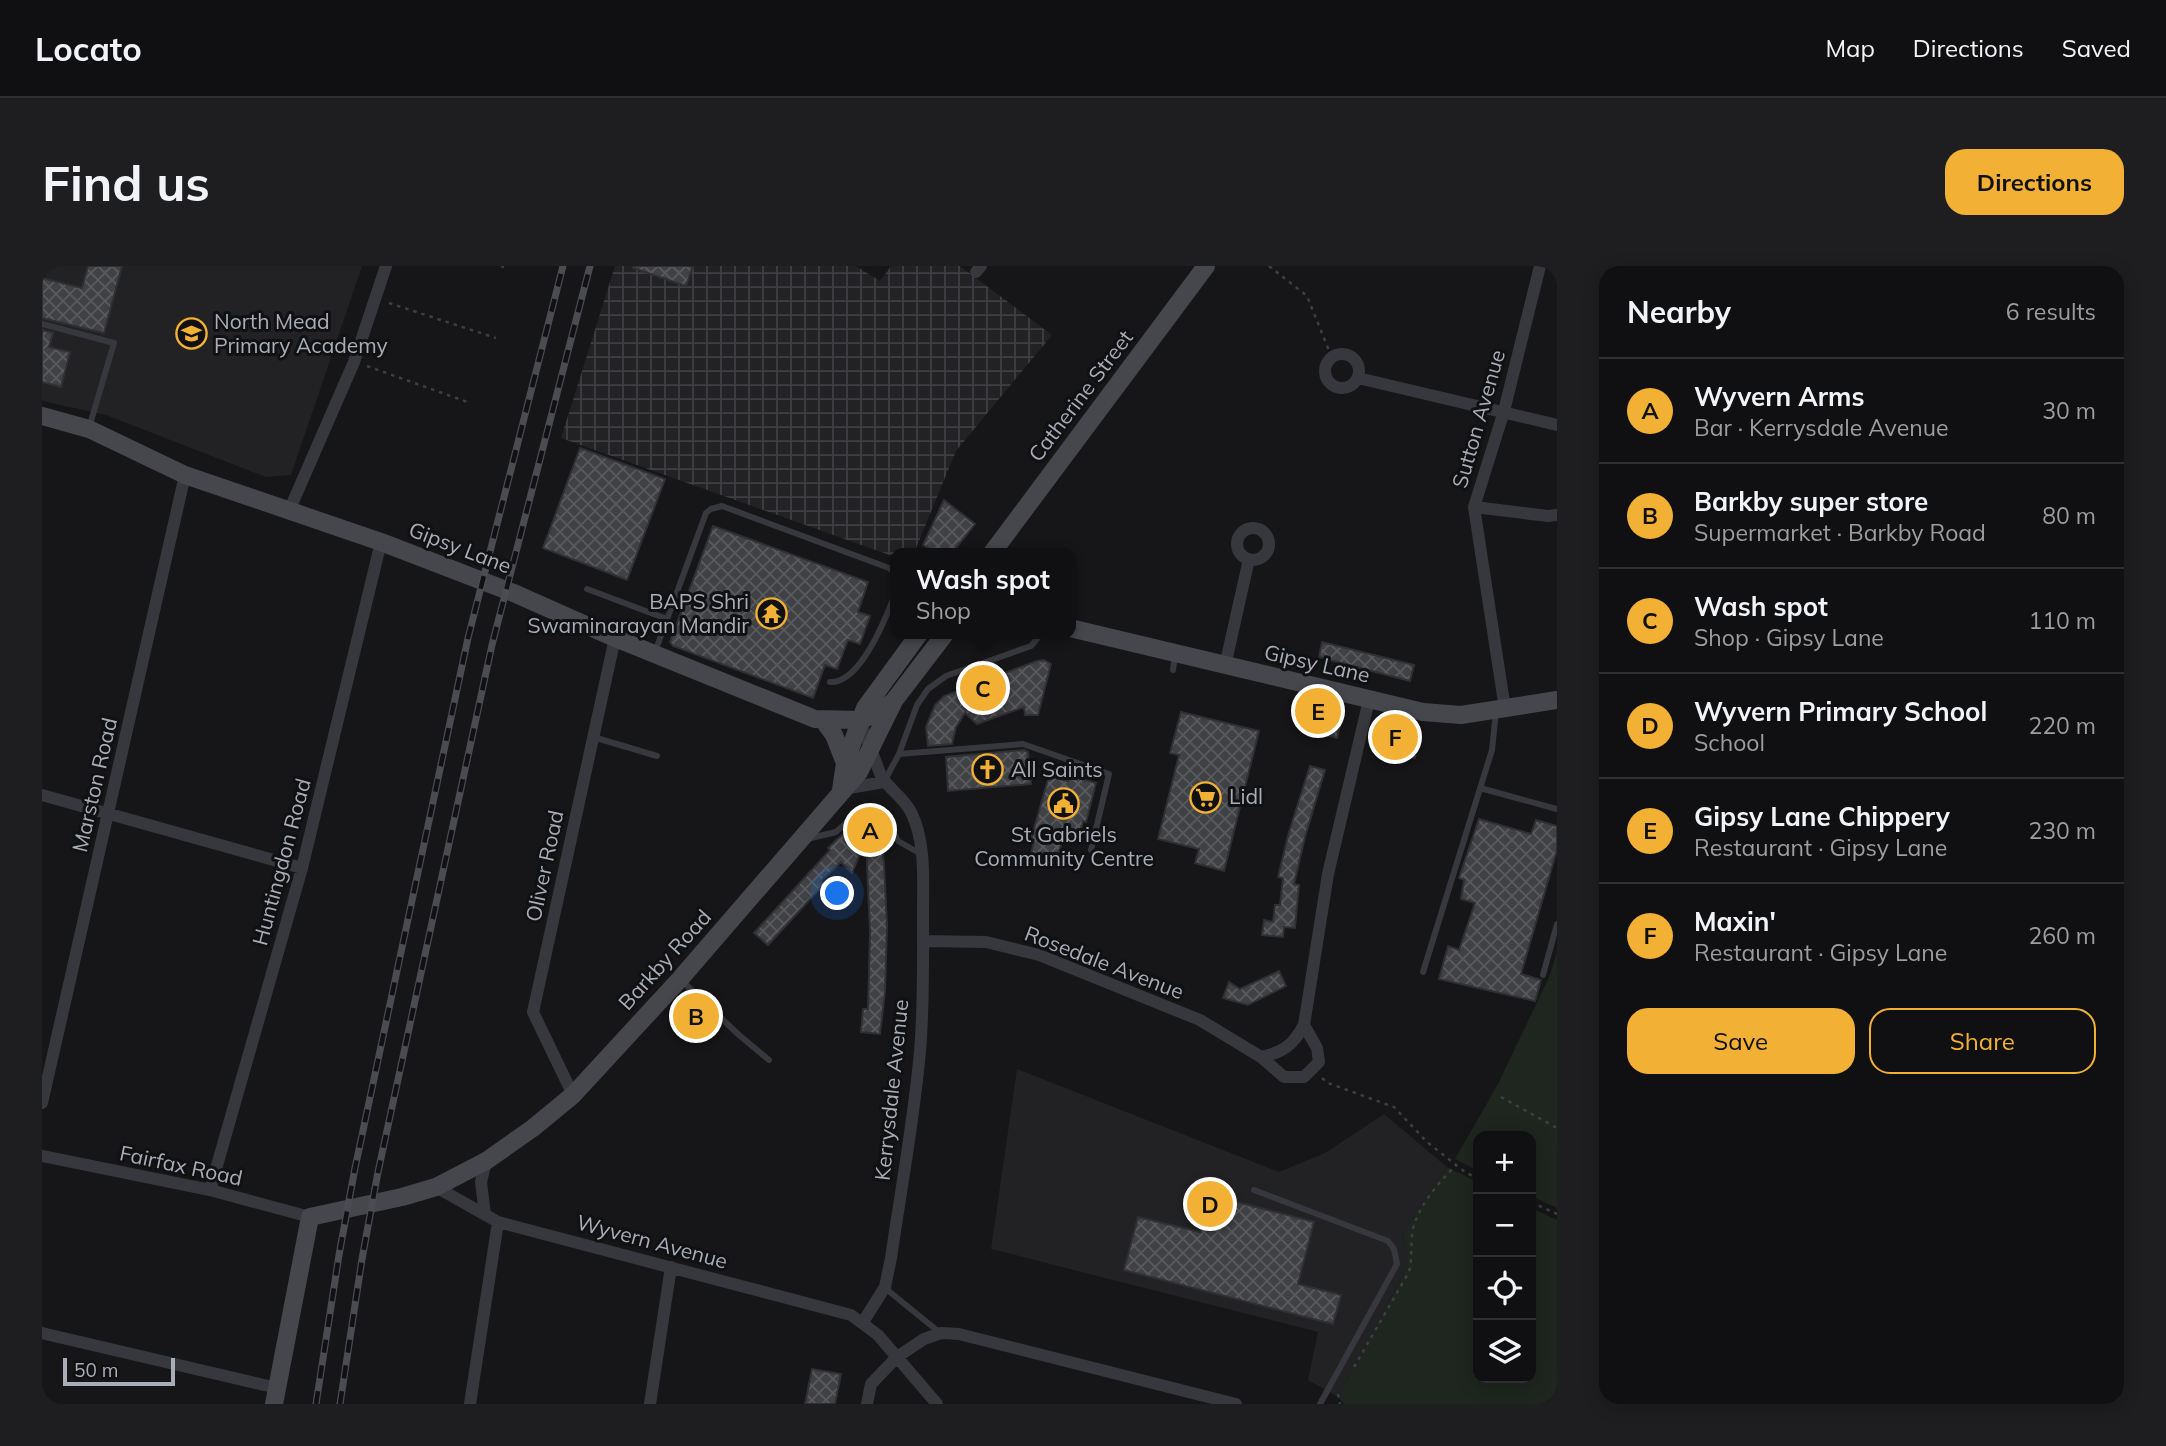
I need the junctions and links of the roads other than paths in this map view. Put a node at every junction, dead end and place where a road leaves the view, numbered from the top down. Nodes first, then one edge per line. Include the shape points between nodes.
1 (386, 266) edge
2 (1206, 266) edge
3 (1540, 266) edge
4 (42, 324) edge
5 (1358, 378) junction
6 (1504, 411) junction
7 (42, 416) edge
8 (1557, 425) edge
9 (89, 429) junction
10 (185, 475) junction
11 (1475, 507) junction
12 (289, 511) junction
13 (1557, 515) edge
14 (381, 542) junction
15 (996, 548) edge
16 (1249, 559) dead end
17 (890, 569) edge
18 (587, 589) dead end
19 (890, 606) edge
20 (667, 619) junction
21 (1076, 630) edge
22 (615, 638) junction
23 (915, 639) edge
24 (941, 639) edge
25 (1037, 639) edge
26 (654, 654) junction
27 (1225, 666) junction
28 (830, 682) dead end
29 (1369, 700) junction
30 (1557, 700) edge
31 (893, 702) junction
32 (1501, 710) junction
33 (823, 720) junction
34 (860, 720) junction
35 (593, 737) junction
36 (871, 751) junction
37 (899, 754) junction
38 (657, 756) dead end
39 (845, 763) junction
40 (884, 782) junction
41 (1480, 788) junction
42 (841, 790) junction
43 (42, 795) edge
44 (1557, 809) edge
45 (108, 813) junction
46 (801, 841) junction
47 (1091, 850) dead end
48 (921, 853) junction
49 (302, 868) junction
50 (1557, 924) edge
51 (923, 941) junction
52 (1423, 972) dead end
53 (1543, 975) dead end
54 (680, 979) junction
55 (1304, 1025) junction
56 (1261, 1057) junction
57 (769, 1060) dead end
58 (573, 1095) junction
59 (42, 1103) edge
60 (42, 1156) edge
61 (486, 1161) junction
62 (436, 1187) junction
63 (210, 1190) junction
64 (1254, 1190) dead end
65 (485, 1215) junction
66 (310, 1217) junction
67 (498, 1222) junction
68 (671, 1267) junction
69 (885, 1287) junction
70 (863, 1322) junction
71 (42, 1333) edge
72 (941, 1333) junction
73 (897, 1357) junction
74 (275, 1396) edge
75 (470, 1404) edge
76 (650, 1404) edge
77 (867, 1404) edge
78 (937, 1404) edge
79 (1236, 1404) edge
80 (1320, 1404) edge

1 - 12 street via 354,362
2 - 15 street, Catherine Street
3 - 6 street, Sutton Avenue
4 - 9 lane via 114,343
5 - 5 street via 1359,367 1353,358 1342,354 1332,358 1326,373 1330,382 1345,387
5 - 6 street
6 - 8 street
6 - 11 street, Sutton Avenue
7 - 9 street, Gipsy Lane
9 - 10 street, Gipsy Lane
10 - 12 street, Gipsy Lane
10 - 45 street, Marston Road
11 - 13 street
11 - 32 street, Sutton Avenue
12 - 14 street, Gipsy Lane
14 - 22 street, Gipsy Lane
14 - 49 street, Huntingdon Road
16 - 27 street
17 - 20 lane via 716,507 706,513
18 - 20 lane
19 - 28 lane via 879,634 853,670 840,682
20 - 26 lane
21 - 27 street, Gipsy Lane via 1174,662
22 - 26 street, Gipsy Lane
22 - 35 street, Oliver Road
23 - 34 street
24 - 31 street, Gipsy Lane
25 - 37 lane via 1031,646 946,676 928,689 917,705
26 - 33 street, Gipsy Lane
27 - 29 street, Gipsy Lane
29 - 32 street, Gipsy Lane via 1442,714
29 - 55 street via 1328,874
30 - 32 street, Gipsy Lane
31 - 34 street, Gipsy Lane
31 - 36 street
32 - 41 lane
33 - 34 street, Gipsy Lane
33 - 39 street
34 - 36 street, Kerrysdale Avenue
34 - 39 street, Barkby Road
35 - 38 lane
35 - 58 street, Oliver Road via 533,1012
36 - 40 street, Kerrysdale Avenue
36 - 42 street
37 - 40 lane
37 - 47 lane via 1023,744 1110,774
39 - 42 street, Barkby Road
40 - 42 street
40 - 48 street, Kerrysdale Avenue via 911,812
41 - 44 lane
41 - 52 lane
42 - 46 street, Barkby Road
43 - 45 street
45 - 49 street
45 - 59 street, Marston Road
46 - 48 lane via 836,832 856,814 870,809 887,819 898,841
46 - 54 street, Barkby Road
48 - 51 street, Kerrysdale Avenue
49 - 63 street, Huntingdon Road
50 - 53 lane
51 - 56 street, Rosedale Avenue via 986,942 1040,955 1200,1020
51 - 69 street, Kerrysdale Avenue via 920,1050
54 - 57 lane
54 - 58 street, Barkby Road
55 - 56 street via 1280,1053
55 - 56 street, Rosedale Avenue via 1319,1062 1304,1077 1284,1077
58 - 61 street, Barkby Road
60 - 63 street, Fairfax Road
61 - 62 street, Barkby Road
61 - 65 street via 481,1182
62 - 65 street, Wyvern Avenue
62 - 66 street, Barkby Road
63 - 66 street, Fairfax Road
64 - 80 lane via 1388,1241 1394,1249 1396,1264
65 - 67 street, Wyvern Avenue
66 - 74 street
67 - 68 street, Wyvern Avenue
67 - 75 street
68 - 70 street, Wyvern Avenue via 826,1307
68 - 76 street
69 - 70 street, Kerrysdale Avenue
69 - 72 lane
70 - 73 street
71 - 74 street
72 - 73 street
72 - 79 street
73 - 77 street via 871,1384
73 - 78 street

